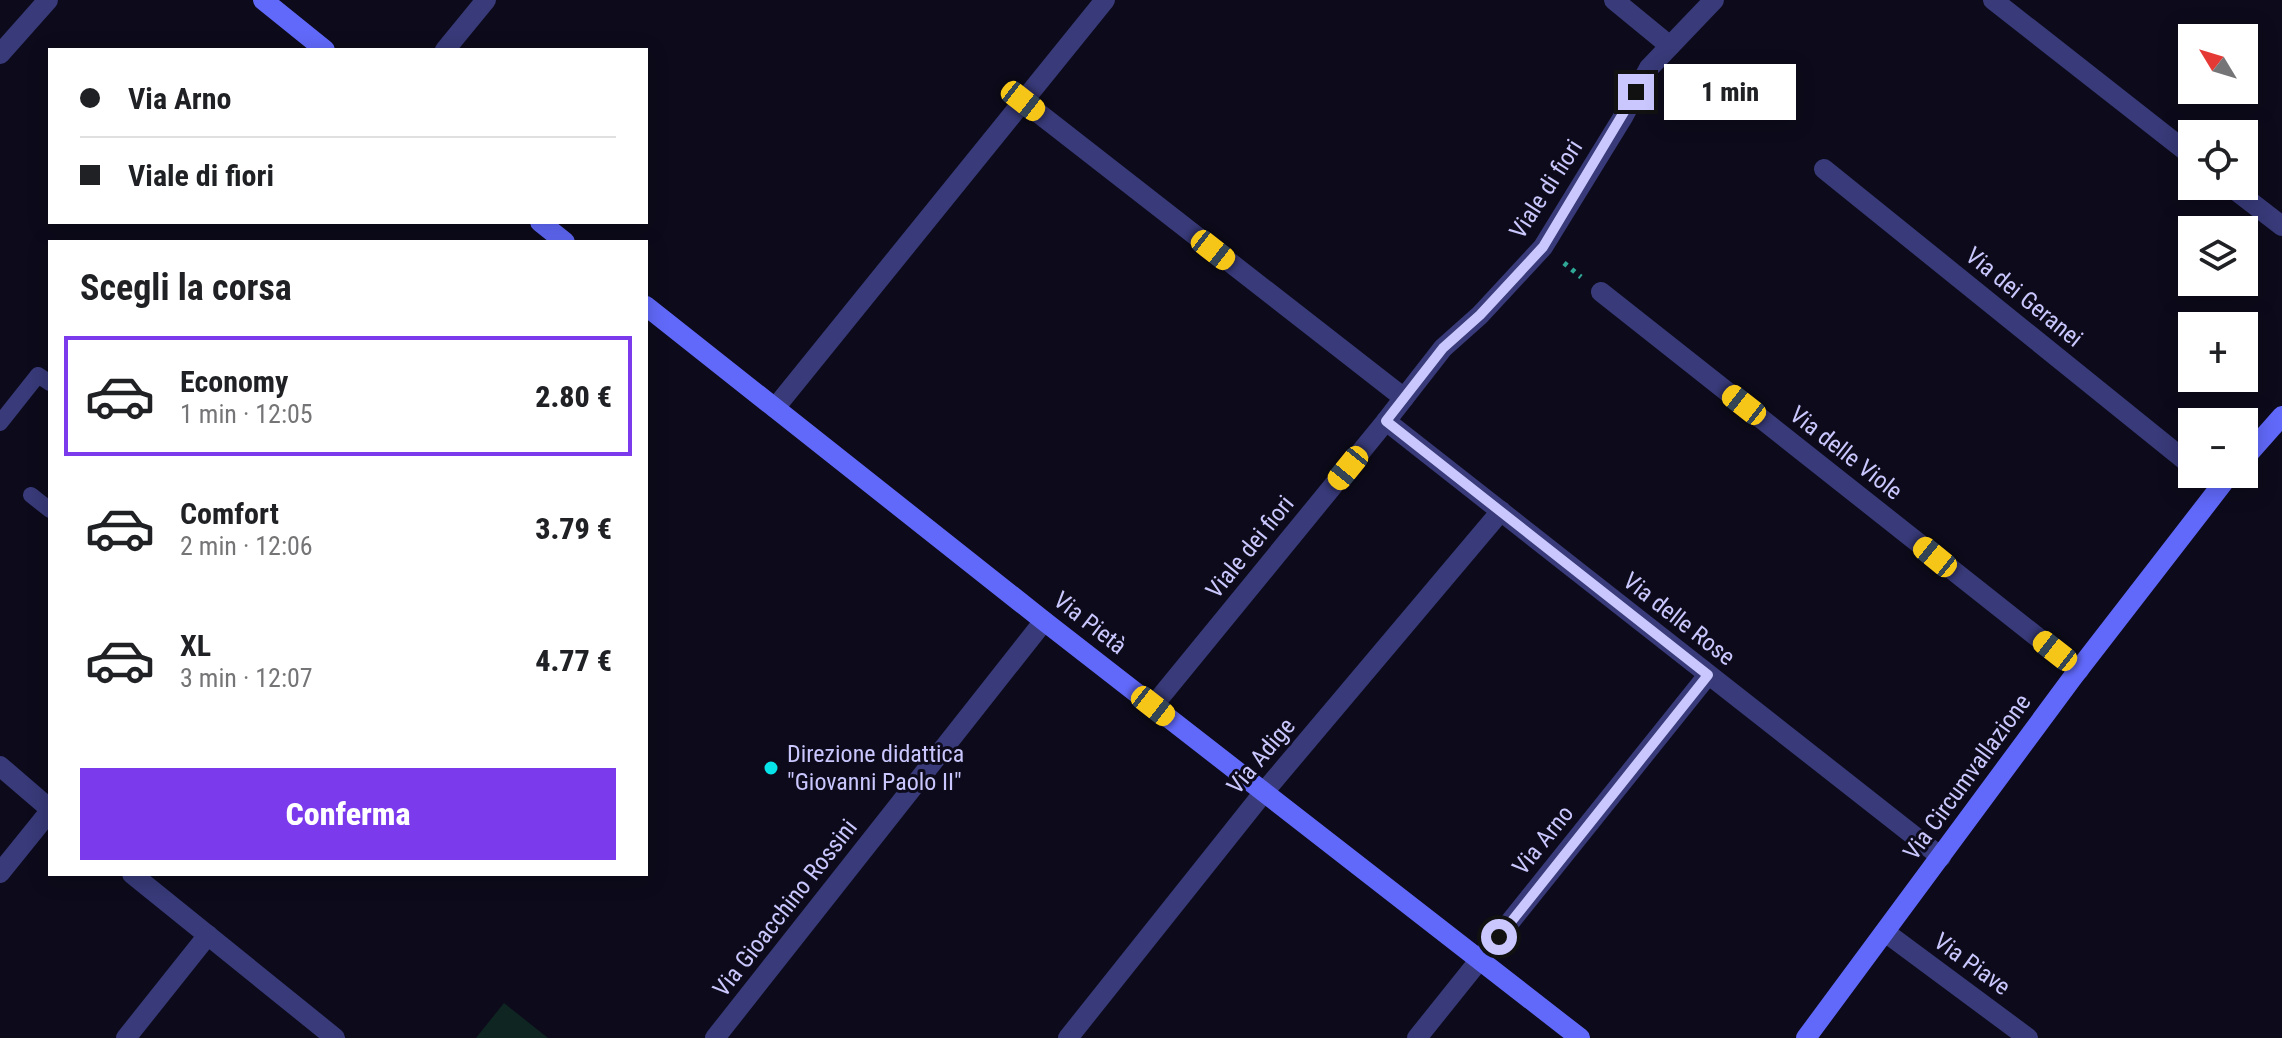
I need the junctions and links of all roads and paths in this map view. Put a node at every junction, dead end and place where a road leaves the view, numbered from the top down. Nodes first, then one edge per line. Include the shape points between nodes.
1 (48, 0) edge
2 (263, 0) edge
3 (486, 0) edge
4 (1105, 0) edge
5 (1614, 0) edge
6 (1714, 0) edge
7 (1993, 0) edge
8 (1670, 46) junction
9 (323, 48) edge
10 (447, 48) edge
11 (0, 54) edge
12 (1023, 101) junction
13 (2178, 145) edge
14 (1824, 169) dead end
15 (2248, 200) edge
16 (542, 224) edge
17 (2282, 226) edge
18 (562, 240) edge
19 (1543, 247) junction
20 (1601, 292) joint
21 (648, 308) edge
22 (48, 382) edge
23 (1404, 398) junction
24 (775, 408) junction
25 (2282, 416) edge
26 (1386, 421) junction
27 (0, 423) edge
28 (2258, 443) edge
29 (2178, 455) edge
30 (2219, 488) edge
31 (31, 495) dead end
32 (48, 508) edge
33 (1501, 511) junction
34 (1044, 621) junction
35 (2079, 670) junction
36 (1708, 675) junction
37 (1153, 706) junction
38 (0, 766) edge
39 (1264, 792) junction
40 (48, 808) edge
41 (48, 813) edge
42 (1941, 857) junction
43 (0, 873) edge
44 (134, 876) edge
45 (1885, 932) junction
46 (208, 935) junction
47 (1480, 960) junction
48 (126, 1038) edge
49 (335, 1038) edge
50 (715, 1038) edge
51 (1068, 1038) edge
52 (1417, 1038) edge
53 (1580, 1038) edge
54 (1806, 1038) edge
55 (2028, 1038) edge

1 - 11 street
2 - 9 street
3 - 10 street
4 - 12 street
5 - 8 street
6 - 8 street
7 - 13 street
8 - 19 street, Viale di fiori via 1649,68
12 - 23 street
12 - 24 street
14 - 29 street, Via dei Geranei
15 - 17 street
16 - 18 street
19 - 20 path
19 - 23 street, Viale di fiori via 1443,348
20 - 35 street, Via delle Viole
21 - 24 street, Via Pietà
22 - 27 lane via 38,375
23 - 26 street, Viale di fiori
24 - 34 street, Via Pietà
25 - 28 street
26 - 33 street, Via delle Rose
26 - 37 street, Viale dei fiori
30 - 35 street, Via Circumvallazione
31 - 32 lane
33 - 36 street, Via delle Rose
33 - 39 street, Via Adige
34 - 37 street, Via Pietà
34 - 50 street, Via Gioacchino Rossini
35 - 42 street, Via Circumvallazione
36 - 42 street, Via delle Rose
36 - 47 street, Via Arno
37 - 39 street, Via Pietà
38 - 40 street
39 - 47 street, Via Pietà
39 - 51 street, Via Adige
41 - 43 street
42 - 45 street, Via Circumvallazione
44 - 46 street
45 - 54 street, Via Circumvallazione
45 - 55 street, Via Piave
46 - 48 street
46 - 49 street
47 - 52 street, Via Arno
47 - 53 street, Via Pietà

